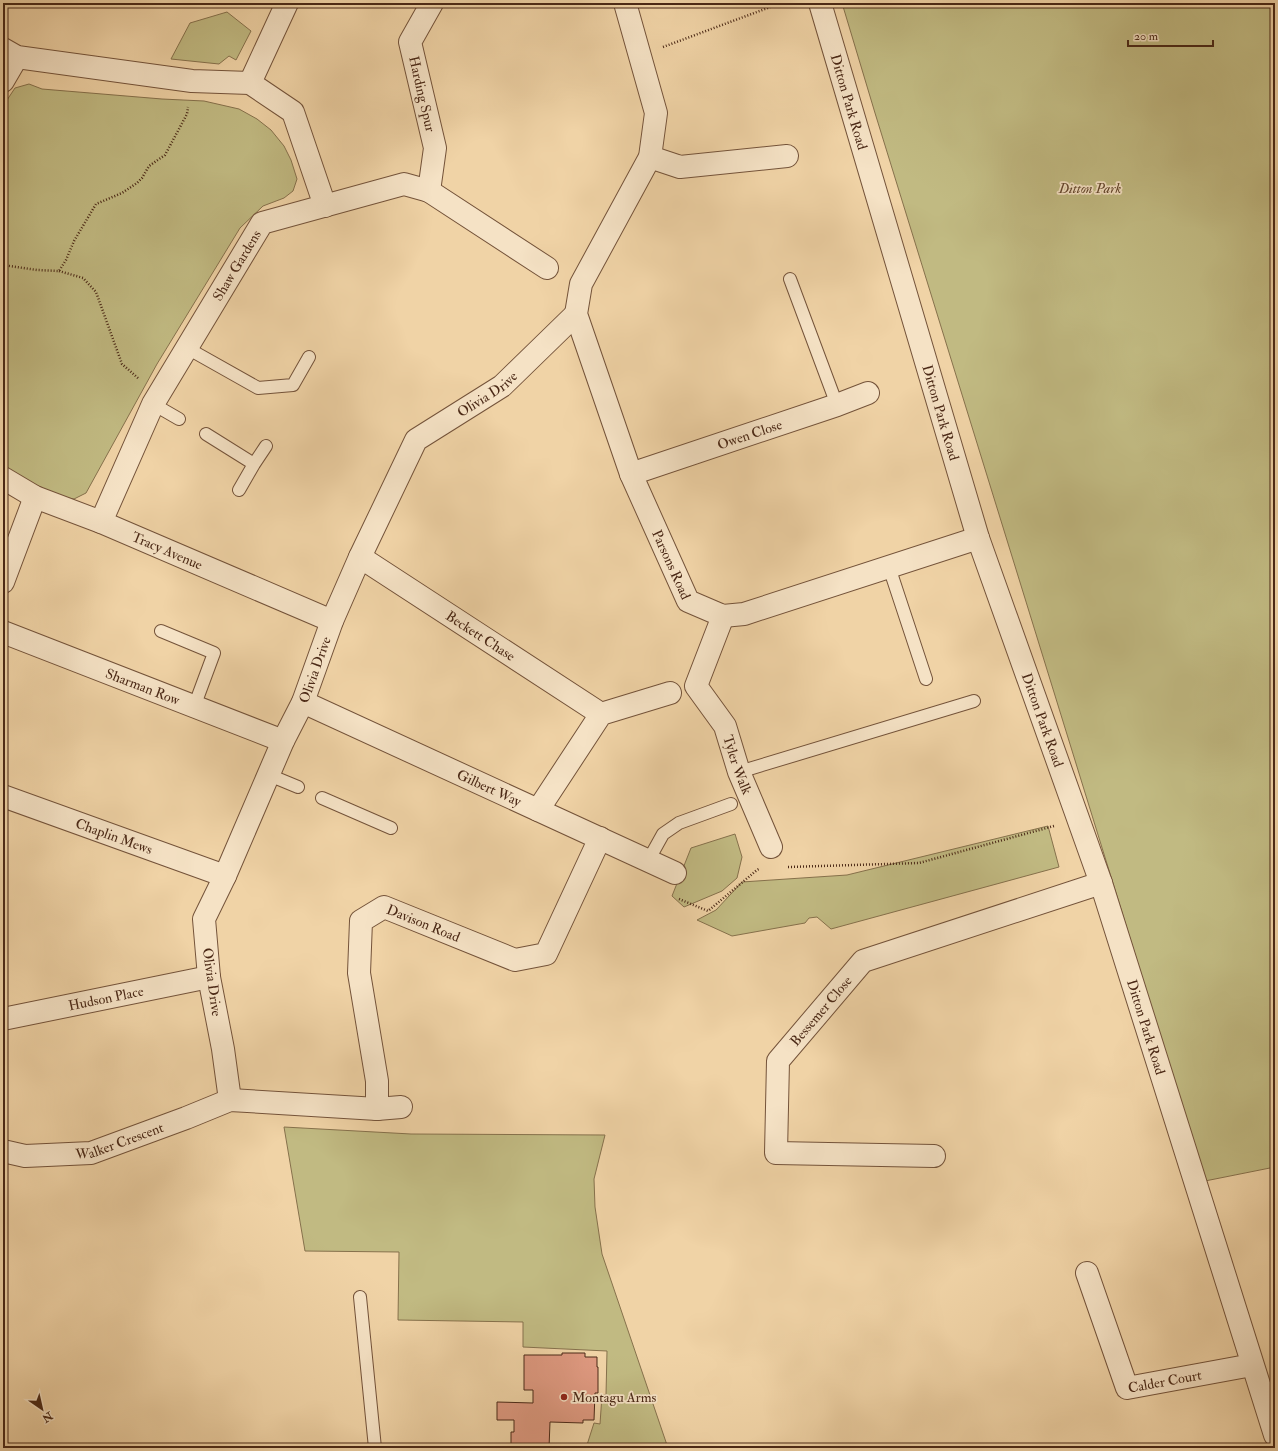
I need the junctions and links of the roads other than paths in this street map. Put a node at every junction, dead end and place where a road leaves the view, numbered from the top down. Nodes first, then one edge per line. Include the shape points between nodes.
1 (287, 3) edge
2 (432, 3) edge
3 (625, 3) edge
4 (820, 3) edge
5 (10, 53) edge
6 (3, 81) edge
7 (250, 83) junction
8 (788, 156) dead end
9 (650, 157) junction
10 (428, 191) junction
11 (325, 206) junction
12 (547, 268) dead end
13 (790, 279) dead end
14 (576, 314) junction
15 (187, 348) junction
16 (309, 357) dead end
17 (868, 394) dead end
18 (155, 400) junction
19 (837, 405) junction
20 (179, 419) dead end
21 (206, 434) dead end
22 (266, 446) dead end
23 (254, 464) junction
24 (631, 474) junction
25 (3, 478) edge
26 (240, 490) dead end
27 (35, 497) junction
28 (101, 522) junction
29 (978, 538) junction
30 (360, 557) junction
31 (889, 567) junction
32 (3, 582) edge
33 (723, 616) junction
34 (332, 622) junction
35 (161, 630) dead end
36 (3, 632) edge
37 (926, 679) dead end
38 (670, 693) dead end
39 (974, 701) dead end
40 (303, 702) junction
41 (194, 707) junction
42 (601, 714) junction
43 (283, 741) junction
44 (739, 772) junction
45 (269, 775) junction
46 (298, 787) dead end
47 (3, 796) edge
48 (322, 798) dead end
49 (731, 804) dead end
50 (538, 810) junction
51 (391, 828) dead end
52 (600, 838) junction
53 (771, 847) road end
54 (648, 861) junction
55 (675, 873) dead end
56 (225, 876) junction
57 (1101, 883) junction
58 (209, 977) junction
59 (3, 1019) edge
60 (230, 1100) junction
61 (401, 1107) dead end
62 (377, 1109) junction
63 (3, 1151) edge
64 (934, 1156) dead end
65 (1087, 1273) dead end
66 (360, 1297) dead end
67 (1252, 1365) junction
68 (1275, 1435) edge
69 (374, 1448) edge

1 - 7 street
2 - 10 street, Harding Spur via 410,42 434,148
3 - 9 street via 656,113
4 - 29 street, Ditton Park Road
5 - 6 street
5 - 7 street via 192,81
7 - 11 street via 293,112
8 - 9 street via 680,167
9 - 14 street, Parsons Road via 581,284
10 - 11 street, Shaw Gardens via 404,184
10 - 12 street, Shaw Gardens
11 - 15 street, Shaw Gardens via 262,222
13 - 19 lane
14 - 24 street, Parsons Road
14 - 30 street, Olivia Drive via 502,386 416,440
15 - 16 lane via 258,388 293,385
15 - 18 street, Shaw Gardens
17 - 19 street, Owen Close
18 - 20 lane
18 - 28 street, Shaw Gardens
19 - 24 street, Owen Close
21 - 23 lane
22 - 23 lane
23 - 26 lane
24 - 33 street, Parsons Road via 688,601
25 - 27 street, Tracy Avenue
27 - 28 street, Tracy Avenue
27 - 32 street
28 - 34 street, Tracy Avenue
29 - 31 street, Parsons Road
29 - 57 street, Ditton Park Road
30 - 34 street, Olivia Drive
30 - 42 street, Beckett Chase
31 - 33 street, Parsons Road via 744,614
31 - 37 lane
33 - 44 street, Tyler Walk via 696,686 725,726
34 - 40 street, Olivia Drive
35 - 41 lane via 214,653
36 - 41 street, Sharman Row
38 - 42 street
39 - 44 lane
40 - 43 street, Olivia Drive
40 - 50 street, Gilbert Way
41 - 43 street, Sharman Row
42 - 50 street
43 - 45 street, Olivia Drive
44 - 53 street, Tyler Walk
45 - 46 lane
45 - 56 street, Olivia Drive
47 - 56 street, Chaplin Mews
48 - 51 lane
49 - 54 lane via 679,823 663,834
50 - 52 street, Gilbert Way
52 - 54 street, Gilbert Way
52 - 62 street, Davison Road via 546,954 515,960 384,907 361,921 359,973 377,1080
54 - 55 street, Gilbert Way
56 - 58 street, Olivia Drive via 204,919
57 - 64 street, Bessemer Close via 863,961 778,1061 776,1153
57 - 67 street, Ditton Park Road
58 - 59 street, Hudson Place
58 - 60 street, Olivia Drive
60 - 62 street
60 - 63 street, Walker Crescent via 91,1153 25,1156
61 - 62 street
65 - 67 street, Calder Court via 1127,1388
66 - 69 lane
67 - 68 street, Ditton Park Road

